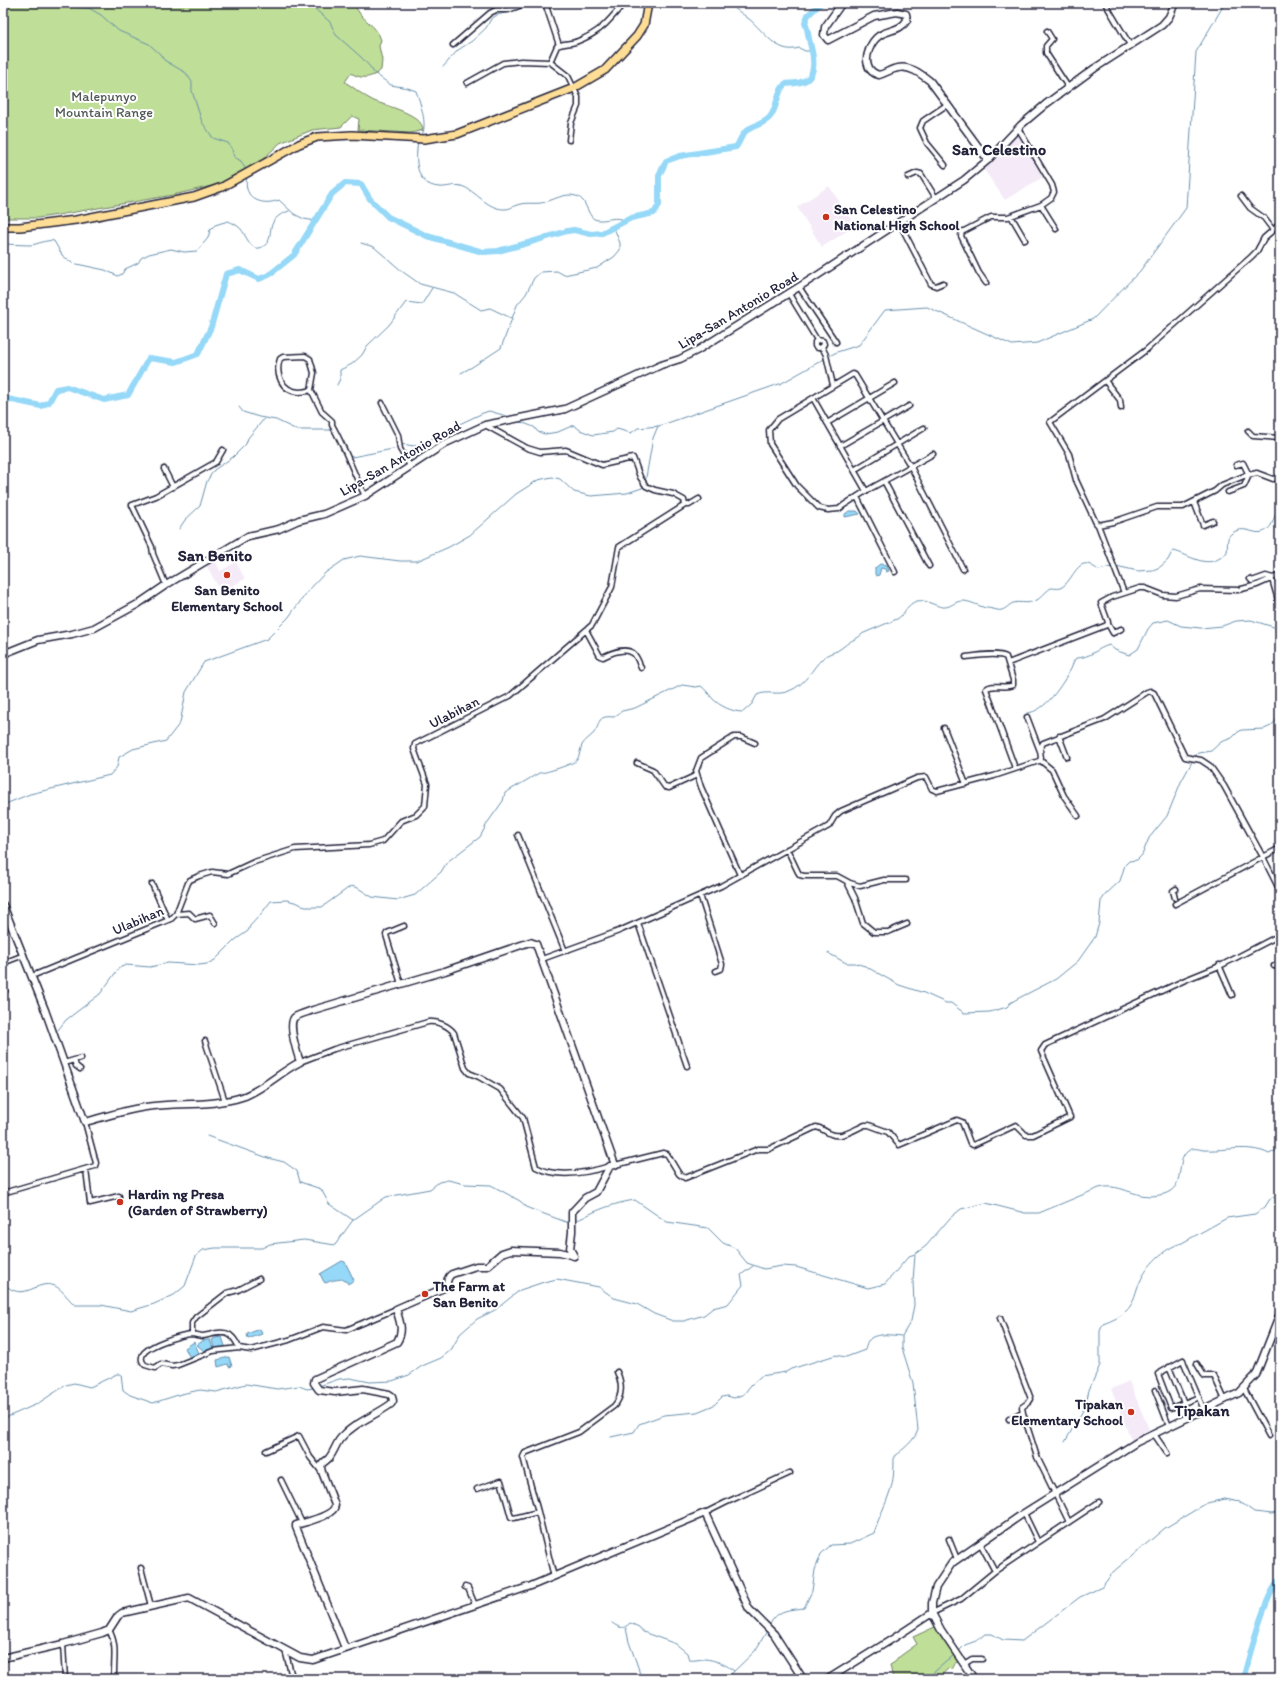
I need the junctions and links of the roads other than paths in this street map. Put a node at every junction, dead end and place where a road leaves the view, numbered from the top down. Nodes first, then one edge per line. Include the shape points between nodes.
1 (527, 3) edge
2 (545, 3) edge
3 (624, 3) edge
4 (632, 3) edge
5 (647, 3) edge
6 (842, 3) edge
7 (1105, 3) edge
8 (1175, 3) edge
9 (1047, 31) dead end
10 (453, 45) dead end
11 (559, 45) junction
12 (1130, 45) junction
13 (550, 62) junction
14 (467, 83) dead end
15 (1068, 87) junction
16 (574, 88) junction
17 (948, 104) junction
18 (1018, 128) junction
19 (569, 140) dead end
20 (988, 160) junction
21 (945, 165) dead end
22 (908, 177) dead end
23 (1241, 196) dead end
24 (936, 198) junction
25 (1041, 205) junction
26 (1011, 216) junction
27 (900, 222) junction
28 (1280, 224) edge
29 (3, 227) edge
30 (1056, 229) dead end
31 (1273, 230) junction
32 (1025, 240) dead end
33 (943, 283) dead end
34 (986, 283) dead end
35 (799, 287) junction
36 (788, 294) junction
37 (836, 342) dead end
38 (1106, 382) junction
39 (895, 383) dead end
40 (833, 385) junction
41 (312, 390) junction
42 (813, 398) junction
43 (870, 398) junction
44 (382, 403) dead end
45 (909, 406) dead end
46 (1121, 408) dead end
47 (883, 421) junction
48 (827, 423) junction
49 (485, 425) junction
50 (924, 428) dead end
51 (1248, 431) dead end
52 (1280, 438) edge
53 (897, 444) junction
54 (840, 446) junction
55 (223, 450) dead end
56 (933, 454) dead end
57 (1236, 465) dead end
58 (410, 466) junction
59 (911, 467) junction
60 (164, 469) dead end
61 (854, 470) junction
62 (1249, 475) junction
63 (1280, 477) edge
64 (884, 481) junction
65 (173, 487) junction
66 (866, 491) junction
67 (1228, 492) dead end
68 (365, 496) junction
69 (857, 497) junction
70 (699, 499) dead end
71 (1194, 502) junction
72 (685, 505) junction
73 (1213, 521) dead end
74 (1098, 525) junction
75 (929, 566) dead end
76 (963, 569) dead end
77 (895, 572) dead end
78 (1280, 575) edge
79 (1272, 578) junction
80 (1250, 580) dead end
81 (166, 585) junction
82 (1124, 593) junction
83 (1280, 607) edge
84 (1108, 624) junction
85 (1121, 629) dead end
86 (586, 630) junction
87 (3, 654) edge
88 (966, 657) dead end
89 (1008, 663) junction
90 (641, 668) dead end
91 (1027, 717) dead end
92 (944, 728) dead end
93 (1059, 736) junction
94 (755, 743) dead end
95 (1040, 751) junction
96 (1066, 757) dead end
97 (1040, 760) junction
98 (637, 763) dead end
99 (1015, 768) junction
100 (697, 775) junction
101 (966, 784) junction
102 (1078, 816) dead end
103 (518, 835) dead end
104 (1280, 848) edge
105 (787, 849) junction
106 (1263, 857) junction
107 (740, 875) junction
108 (906, 880) dead end
109 (847, 882) junction
110 (152, 884) dead end
111 (1176, 889) dead end
112 (1280, 891) edge
113 (700, 895) junction
114 (3, 905) edge
115 (176, 914) junction
116 (168, 920) junction
117 (215, 923) dead end
118 (638, 923) junction
119 (907, 924) dead end
120 (404, 926) dead end
121 (1280, 935) edge
122 (565, 951) junction
123 (24, 955) junction
124 (542, 959) junction
125 (1280, 962) edge
126 (3, 963) edge
127 (1219, 965) junction
128 (1274, 966) dead end
129 (716, 971) dead end
130 (32, 976) junction
131 (402, 984) junction
132 (1232, 995) dead end
133 (205, 1041) dead end
134 (81, 1058) dead end
135 (74, 1060) junction
136 (300, 1062) junction
137 (64, 1063) junction
138 (687, 1066) dead end
139 (80, 1070) dead end
140 (225, 1101) junction
141 (85, 1122) junction
142 (612, 1165) junction
143 (86, 1169) junction
144 (3, 1193) edge
145 (119, 1196) dead end
146 (259, 1279) dead end
147 (396, 1310) junction
148 (1280, 1314) edge
149 (1000, 1318) dead end
150 (192, 1334) junction
151 (239, 1348) junction
152 (1197, 1364) dead end
153 (1169, 1367) junction
154 (617, 1372) dead end
155 (1244, 1389) junction
156 (1155, 1390) dead end
157 (1199, 1397) junction
158 (1225, 1400) junction
159 (1184, 1403) junction
160 (1204, 1410) junction
161 (1023, 1413) junction
162 (1009, 1418) dead end
163 (1169, 1426) junction
164 (1154, 1434) junction
165 (1269, 1436) dead end
166 (266, 1451) dead end
167 (1167, 1453) dead end
168 (322, 1472) junction
169 (790, 1473) dead end
170 (281, 1480) dead end
171 (477, 1489) dead end
172 (1056, 1493) junction
173 (1099, 1502) dead end
174 (538, 1512) junction
175 (705, 1513) junction
176 (1024, 1513) junction
177 (1069, 1522) junction
178 (302, 1523) junction
179 (949, 1539) dead end
180 (1038, 1542) junction
181 (980, 1543) junction
182 (956, 1558) junction
183 (141, 1568) dead end
184 (995, 1571) junction
185 (554, 1577) junction
186 (465, 1587) dead end
187 (475, 1605) junction
188 (152, 1606) junction
189 (932, 1613) junction
190 (109, 1630) junction
191 (63, 1644) junction
192 (345, 1648) junction
193 (285, 1650) junction
194 (3, 1658) edge
195 (982, 1659) dead end
196 (964, 1664) junction
197 (114, 1673) dead end
198 (65, 1679) edge
199 (295, 1679) edge
200 (803, 1679) edge
201 (828, 1679) edge
202 (974, 1679) edge

1 - 10 street via 490,13
2 - 11 street
3 - 11 street via 597,33 577,42
4 - 5 street
5 - 16 main road via 644,25 638,36 605,70
6 - 17 street via 825,27 825,39 831,40 874,16 897,12 906,14 907,20 900,28 875,38 867,54 868,67 876,74 899,67 910,69 930,81
7 - 12 street
8 - 12 street, Lipa-San Antonio Road via 1166,21
9 - 15 street via 1052,39 1046,46 1046,53
11 - 13 street
12 - 15 street, Lipa-San Antonio Road
13 - 14 street via 504,63
13 - 16 street via 568,76
15 - 18 street, Lipa-San Antonio Road
16 - 19 street via 578,106 571,123
16 - 29 main road via 445,137 414,139 352,134 317,137 299,144 210,192 76,220
17 - 20 street
17 - 21 street via 923,121 920,128 927,143
18 - 20 street, Lipa-San Antonio Road
18 - 25 street via 1054,189 1054,195
20 - 24 street, Lipa-San Antonio Road
22 - 24 street via 921,174
23 - 31 street
24 - 27 street, Lipa-San Antonio Road
25 - 26 street
25 - 30 street
26 - 32 street
26 - 34 street via 992,217 961,234
27 - 33 street via 931,284 936,286
27 - 35 street, Lipa-San Antonio Road
28 - 31 street
31 - 38 street via 1264,238 1258,251 1251,258
35 - 36 street, Lipa-San Antonio Road
35 - 37 street
36 - 40 street via 817,340 815,346 822,347 826,355
36 - 49 street, Lipa-San Antonio Road via 698,350 565,409
38 - 46 street via 1120,400
38 - 74 street via 1050,422 1070,454 1076,480
39 - 43 street
40 - 42 street
40 - 43 street via 854,374
41 - 41 street via 289,390 280,382 280,359 305,356 310,359 314,372
41 - 68 street via 322,412 332,421
42 - 48 street
42 - 69 street via 772,425 769,430 770,444 797,486 819,508 838,509
43 - 47 street
43 - 48 street
44 - 58 street via 398,435 400,449
45 - 47 street
47 - 53 street
47 - 54 street
48 - 54 street
49 - 58 street, Lipa-San Antonio Road via 446,443
49 - 72 street via 527,448 540,452 566,450 602,465 633,458 640,478 646,486 673,494 684,500
50 - 53 street
51 - 52 street via 1253,436
53 - 59 street
53 - 61 street
54 - 61 street
55 - 65 street via 216,462
56 - 59 street
57 - 62 street via 1244,463
58 - 68 street, Lipa-San Antonio Road
59 - 64 street
59 - 76 street
60 - 65 street
61 - 66 street
62 - 63 street via 1257,474 1273,479
62 - 67 street via 1244,486
62 - 71 street via 1222,484 1215,491
64 - 66 street
64 - 75 street
65 - 81 street via 132,505
66 - 69 street
68 - 81 street, Lipa-San Antonio Road via 324,514 248,536
69 - 77 street
70 - 72 street, Ulabihan
71 - 73 street via 1204,525
71 - 74 street via 1179,508 1157,507
72 - 86 street, Ulabihan via 619,546 612,587 592,625
74 - 82 street
78 - 79 street
79 - 80 street via 1266,576
79 - 82 street via 1238,590 1200,589 1176,596 1163,595 1142,588
79 - 83 street
81 - 87 street, Lipa-San Antonio Road via 94,628 38,640
82 - 84 street via 1101,603
84 - 85 street via 1113,632
84 - 89 street
86 - 90 street via 600,656 614,651 631,652
86 - 115 street, Ulabihan via 510,696 415,744 414,749 427,784 424,806 416,815 401,821 383,841 369,845 295,849 254,862 228,874 212,872 199,876 188,883
88 - 89 street via 1004,656
89 - 99 street via 1013,685 1003,688 989,686 986,689
91 - 95 street
92 - 101 street
93 - 95 street via 1043,743
93 - 96 street
93 - 106 street via 1105,719 1147,692 1154,693 1185,757 1206,762 1210,766 1224,786
94 - 100 street via 734,737 701,758 696,767
95 - 97 street
97 - 99 street
97 - 102 street via 1052,770 1064,796
98 - 100 street via 653,770 665,787 669,788
99 - 101 street
100 - 107 street
101 - 105 street via 934,791 923,776 842,811 835,816 829,826
103 - 122 street
104 - 106 street
105 - 107 street
105 - 109 street via 800,875 837,876
106 - 111 street via 1176,901 1173,891
106 - 112 street
107 - 113 street
108 - 109 street via 884,880 864,886
109 - 119 street via 863,923 874,932 888,932
110 - 116 street
113 - 118 street
113 - 129 street via 722,964 722,969
114 - 123 street
115 - 116 street, Ulabihan
115 - 117 street via 189,913 195,919 210,915
116 - 130 street, Ulabihan
118 - 122 street
118 - 138 street
120 - 131 street via 386,935
121 - 127 street via 1228,963
122 - 124 street
123 - 126 street
123 - 130 street
124 - 131 street via 536,944 530,942
124 - 142 street
125 - 128 street
127 - 132 street
127 - 142 street via 1042,1048 1048,1070 1070,1117 1033,1135 1026,1135 1016,1126 973,1145 962,1122 957,1120 899,1145 888,1132 869,1124 834,1136 816,1127 769,1149 758,1149 685,1178 678,1174 667,1154 663,1153
130 - 137 street
131 - 136 street via 313,1010 292,1020 291,1026
133 - 140 street
134 - 135 street
135 - 137 street
135 - 139 street
136 - 140 street via 285,1069 250,1094
136 - 142 street via 334,1049 434,1021 447,1026 454,1033 469,1073 500,1089 523,1118 536,1167 548,1173 555,1173 584,1172
137 - 141 street
140 - 141 street via 153,1106
141 - 143 street via 96,1163
142 - 147 street via 596,1192 585,1198 572,1212 570,1250 574,1256 560,1252 508,1251 487,1266 464,1269 449,1275 446,1288
143 - 144 street
143 - 145 street via 90,1203
146 - 150 street via 227,1293 196,1317 192,1323
147 - 151 street via 346,1330 323,1327 289,1340 251,1350
147 - 168 street via 402,1327 401,1335 396,1342 315,1379 314,1383 319,1390 335,1392 363,1389 389,1394 393,1401 342,1437 320,1467
148 - 155 street via 1256,1375
149 - 161 street via 1030,1398 1022,1407
150 - 151 street via 229,1334
150 - 151 street via 162,1342 146,1351 141,1359 145,1365 155,1368 161,1364 178,1365 213,1351
152 - 158 street via 1203,1374 1214,1376
153 - 157 street via 1183,1360
153 - 159 street
153 - 159 street via 1159,1372 1158,1376 1170,1407
154 - 174 street via 621,1380 621,1390 619,1401 614,1406 579,1432 525,1453 523,1457
155 - 158 street
155 - 165 street
156 - 163 street
157 - 159 street
157 - 160 street
158 - 160 street
160 - 163 street
161 - 162 street
161 - 172 street via 1037,1457
163 - 164 street
164 - 167 street
164 - 172 street
166 - 168 street via 299,1436 310,1457
168 - 178 street via 335,1508 328,1514
169 - 175 street
170 - 178 street
171 - 174 street via 501,1480 511,1517
172 - 176 street
172 - 177 street
173 - 177 street
174 - 185 street
175 - 185 street
175 - 200 street via 749,1609 774,1634
176 - 180 street
176 - 181 street
177 - 180 street
178 - 192 street via 296,1527
179 - 182 street
180 - 184 street
181 - 182 street
181 - 184 street
182 - 189 street via 936,1587
183 - 188 street
184 - 189 street via 961,1599
185 - 187 street
186 - 187 street via 468,1588
187 - 192 street
188 - 190 street via 122,1613
188 - 193 street via 183,1598 194,1600
189 - 196 street
189 - 201 street
190 - 191 street
190 - 197 street via 115,1646
191 - 194 street
191 - 198 street
192 - 193 street via 313,1660 300,1658
193 - 199 street
195 - 196 street via 972,1659
196 - 202 street

